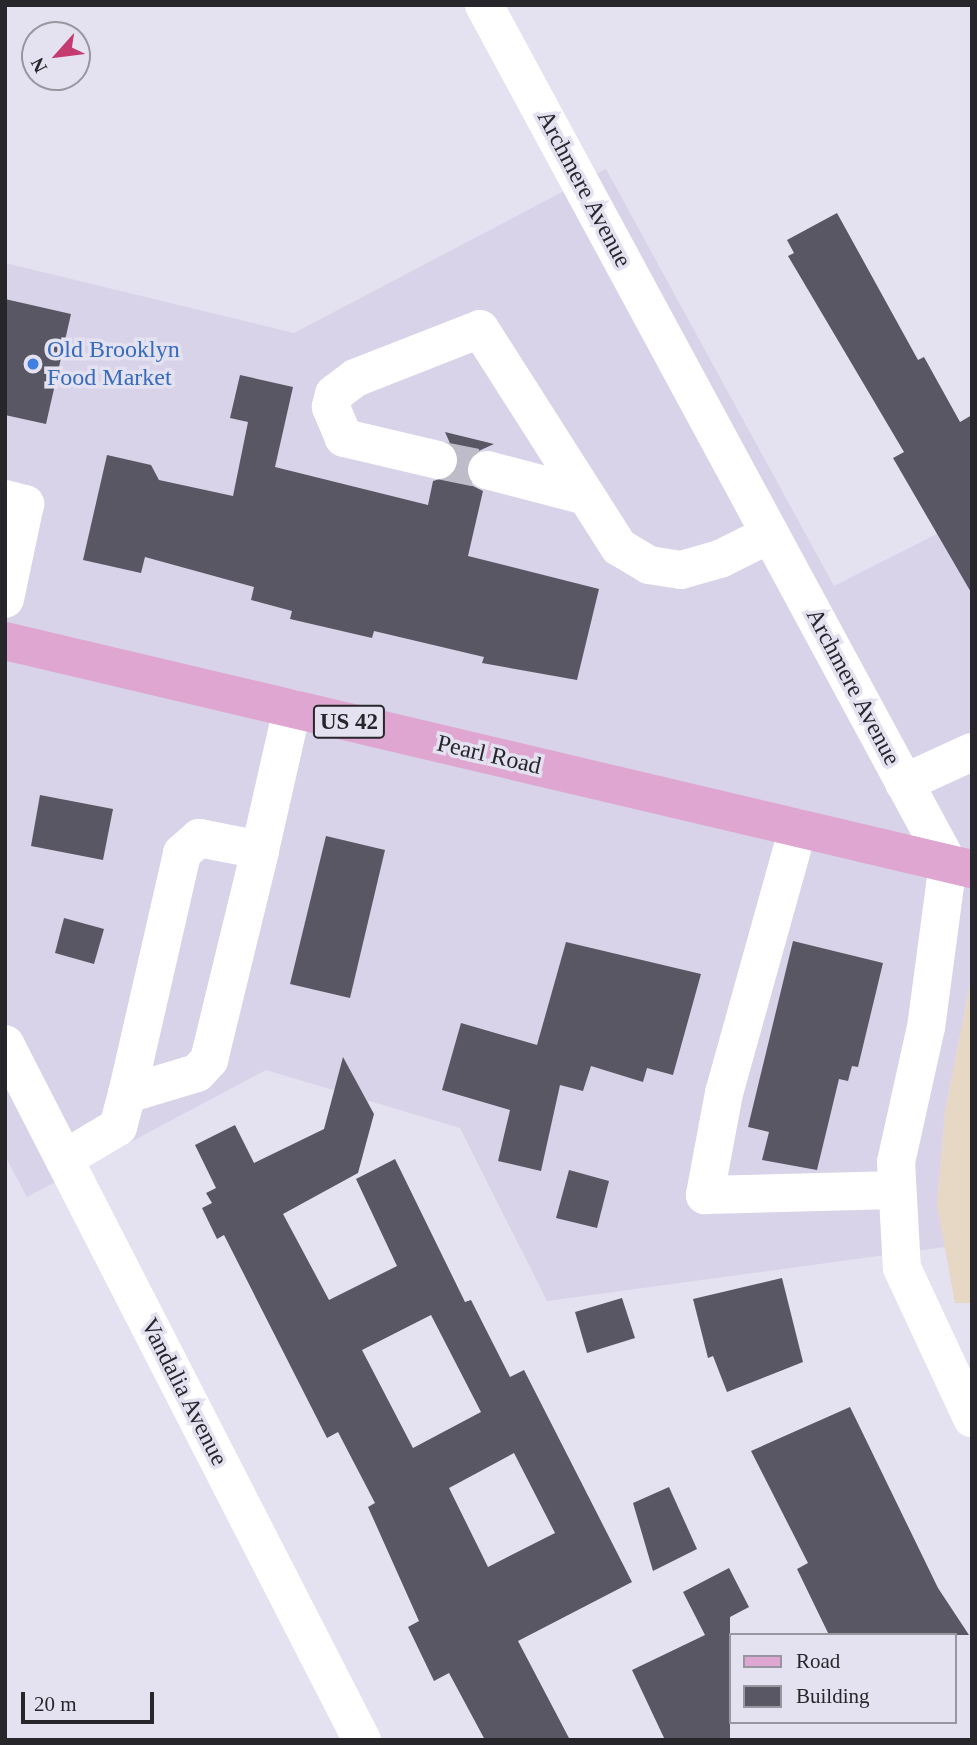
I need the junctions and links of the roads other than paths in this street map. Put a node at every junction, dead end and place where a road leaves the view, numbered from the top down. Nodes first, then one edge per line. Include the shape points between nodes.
1 (484, 5) edge
2 (438, 460) tunnel mouth
3 (487, 470) tunnel mouth
4 (586, 496) junction
5 (5, 499) edge
6 (770, 534) junction
7 (5, 599) edge
8 (5, 641) edge
9 (292, 709) junction
10 (972, 752) edge
11 (904, 783) junction
12 (798, 828) junction
13 (260, 850) junction
14 (960, 866) edge
15 (5, 1044) edge
16 (127, 1094) junction
17 (64, 1159) junction
18 (897, 1190) junction
19 (972, 1418) edge
20 (362, 1740) edge

1 - 6 street, Archmere Avenue
2 - 4 street via 344,438 331,407 334,394 355,378 480,329
3 - 4 street
4 - 6 street via 619,547 649,565 701,568
5 - 7 street via 25,504
6 - 11 street, Archmere Avenue
8 - 9 main road, Pearl Road / US 42
9 - 12 main road, Pearl Road / US 42
9 - 13 street
10 - 11 street
11 - 14 street, Archmere Avenue
12 - 14 main road, Pearl Road / US 42
12 - 18 street via 724,1093 705,1195
13 - 16 street via 209,1060 197,1073
13 - 16 street via 200,838 182,853
14 - 18 street via 896,1162
15 - 17 street, Vandalia Avenue
16 - 17 street via 118,1127
17 - 20 street, Vandalia Avenue
18 - 19 street via 902,1268

